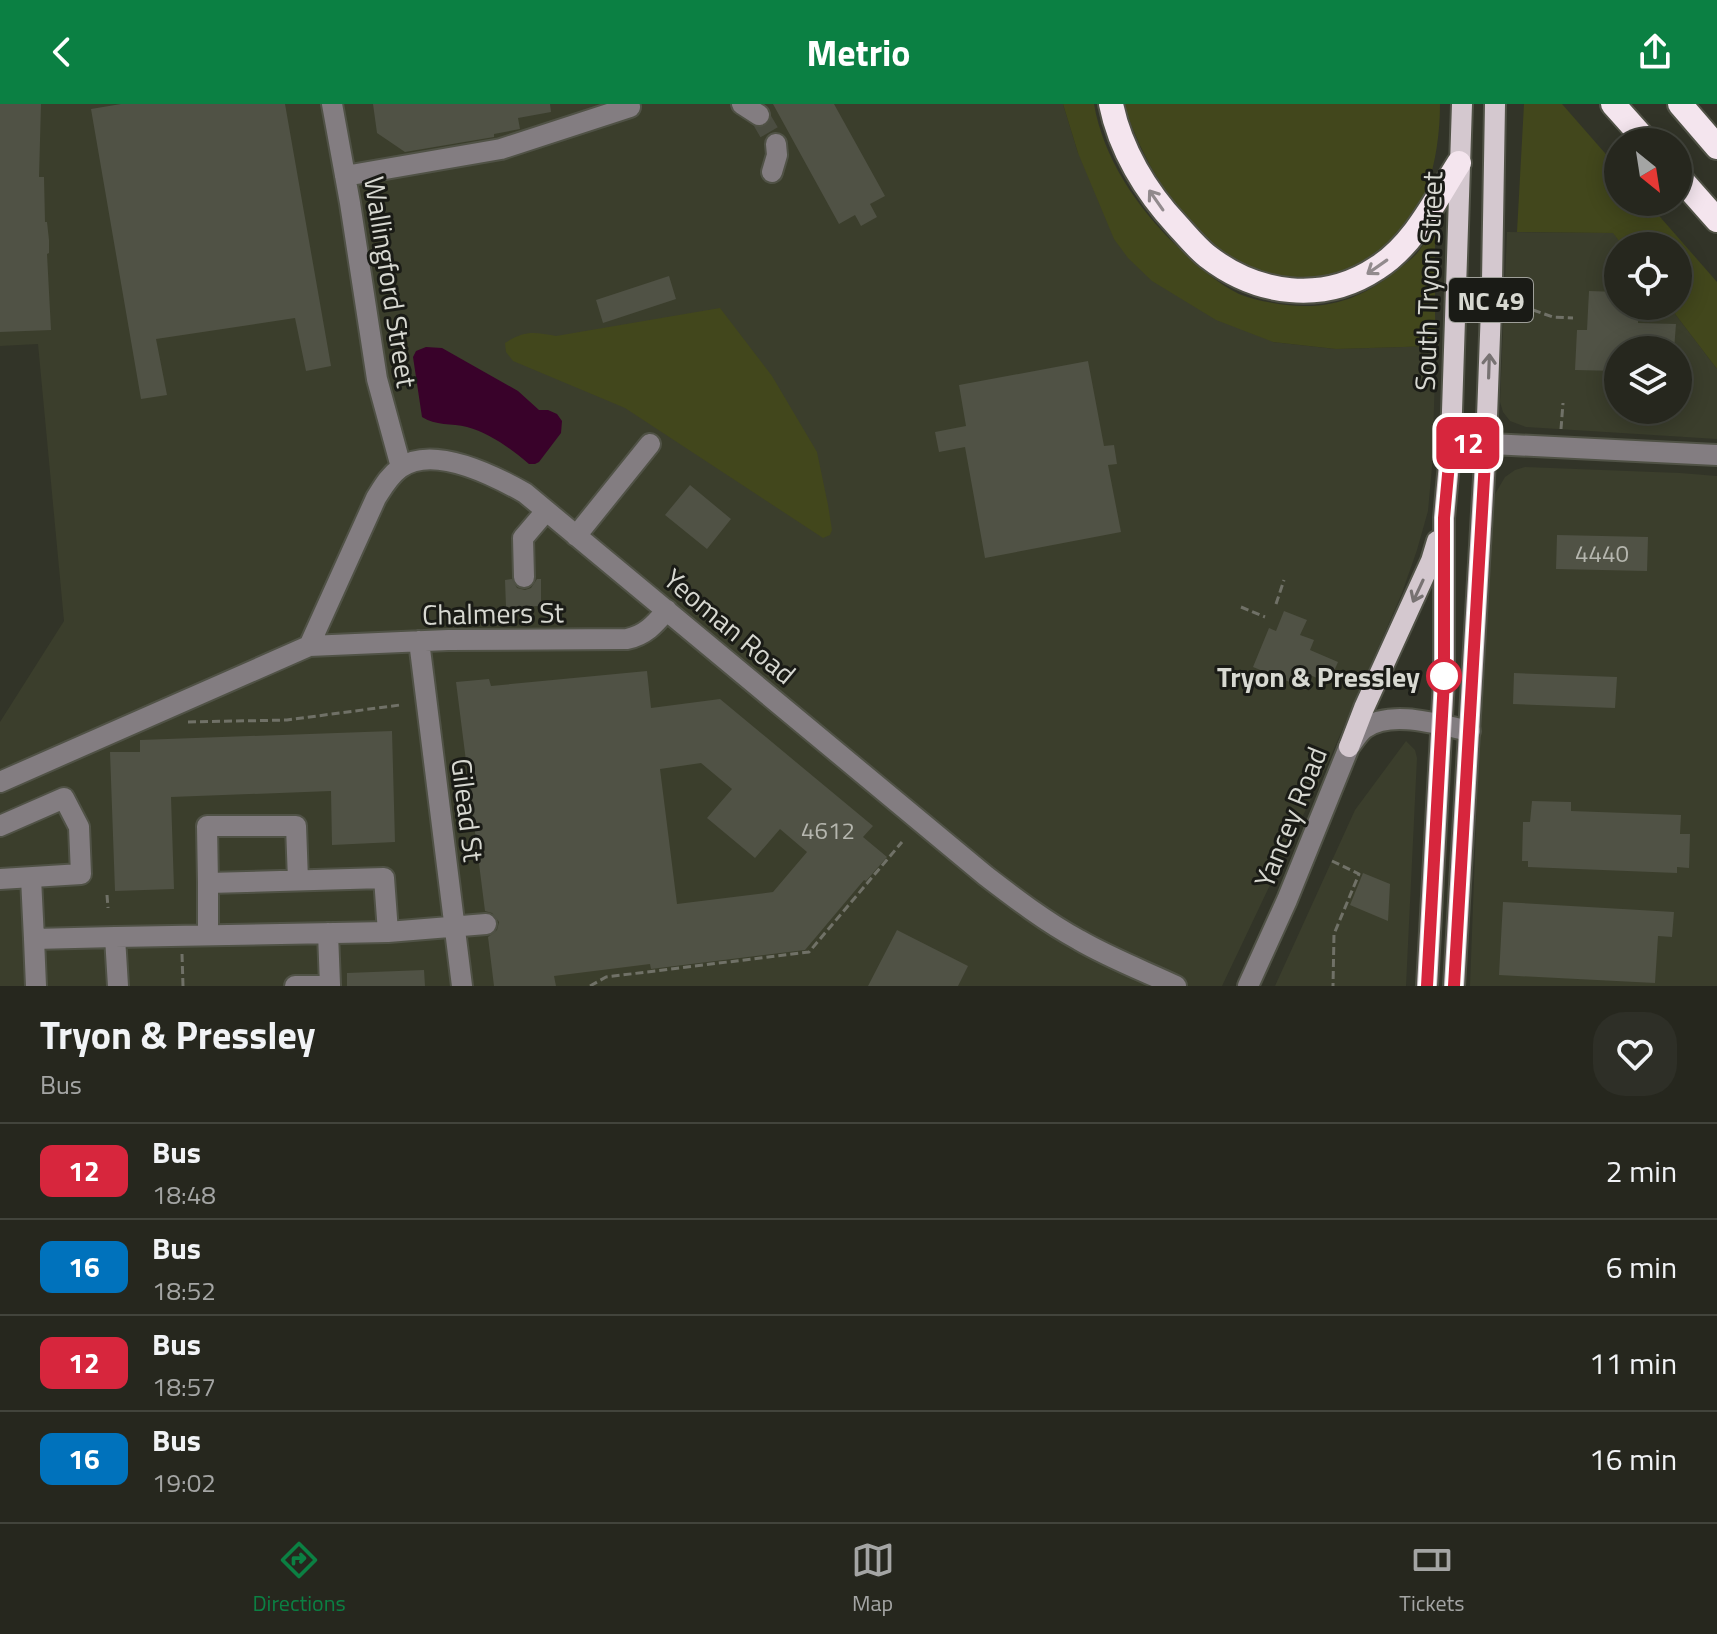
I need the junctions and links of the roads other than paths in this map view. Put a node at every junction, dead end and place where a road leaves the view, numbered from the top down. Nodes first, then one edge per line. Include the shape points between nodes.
1 (332, 104) edge
2 (1111, 104) edge
3 (1462, 104) edge
4 (1495, 104) edge
5 (1613, 104) edge
6 (1680, 104) edge
7 (630, 107) dead end
8 (1634, 128) edge
9 (776, 144) tunnel mouth
10 (1717, 147) edge
11 (1459, 163) junction
12 (772, 172) dead end
13 (345, 176) junction
14 (1692, 192) edge
15 (1717, 220) edge
16 (1451, 442) junction
17 (650, 444) dead end
18 (1486, 444) junction
19 (1717, 455) edge
20 (401, 467) junction
21 (546, 511) junction
22 (1444, 518) junction
23 (576, 536) junction
24 (524, 577) dead end
25 (667, 610) junction
26 (419, 641) junction
27 (309, 646) junction
28 (1441, 725) junction
29 (1470, 731) junction
30 (1349, 747) junction
31 (0, 782) edge
32 (0, 826) edge
33 (31, 878) junction
34 (0, 879) edge
35 (298, 880) junction
36 (208, 883) junction
37 (486, 924) dead end
38 (455, 926) junction
39 (388, 932) junction
40 (328, 933) junction
41 (208, 935) junction
42 (115, 937) junction
43 (34, 939) junction
44 (36, 986) edge
45 (118, 986) edge
46 (295, 986) edge
47 (330, 986) edge
48 (462, 986) edge
49 (1176, 986) edge
50 (1248, 986) edge
51 (1427, 986) edge
52 (1454, 986) edge

1 - 13 street, Wallingford Street
11 -> 2 highway via 1404,245 1381,266 1333,288 1285,290 1229,271 1164,211 1124,146
3 - 11 main road, South Tryon Street / NC 49
18 -> 4 main road, NC 49
5 - 8 highway
6 - 10 highway
7 - 13 street via 501,149
9 - 12 street
11 - 16 main road, South Tryon Street / NC 49
13 - 20 street, Wallingford Street via 377,379
14 - 15 highway
16 - 18 street
16 - 22 main road, South Tryon Street / NC 49
17 - 23 street
18 - 19 street
18 - 29 main road, NC 49
20 - 21 street, Yeoman Road via 424,460 475,468 525,493
20 - 27 street via 376,498
21 - 23 street, Yeoman Road
21 - 24 street via 523,538
22 - 28 main road, South Tryon Street / NC 49
22 -> 30 main road via 1431,561
23 - 25 street, Yeoman Road
25 - 26 street, Chalmers St via 648,631 627,639
25 - 49 street, Yeoman Road via 1027,907 1078,940
26 - 27 street, Chalmers St
26 - 38 street, Gilead St
27 - 31 street
28 - 29 street, Yancey Road
28 - 30 street, Yancey Road via 1381,720 1364,728
28 - 51 main road, South Tryon Street / NC 49
29 - 52 main road, NC 49
30 - 50 street, Yancey Road
32 - 33 street via 64,798 79,827 81,874
33 - 34 street
33 - 43 street
35 - 36 street
35 - 36 street via 296,826 207,826
35 - 39 street via 384,878
36 - 41 street
37 - 38 street
38 - 39 street
38 - 48 street, Gilead St
39 - 40 street
40 - 41 street
40 - 47 street
41 - 42 street
42 - 43 street
42 - 45 street
43 - 44 street
46 - 47 street

